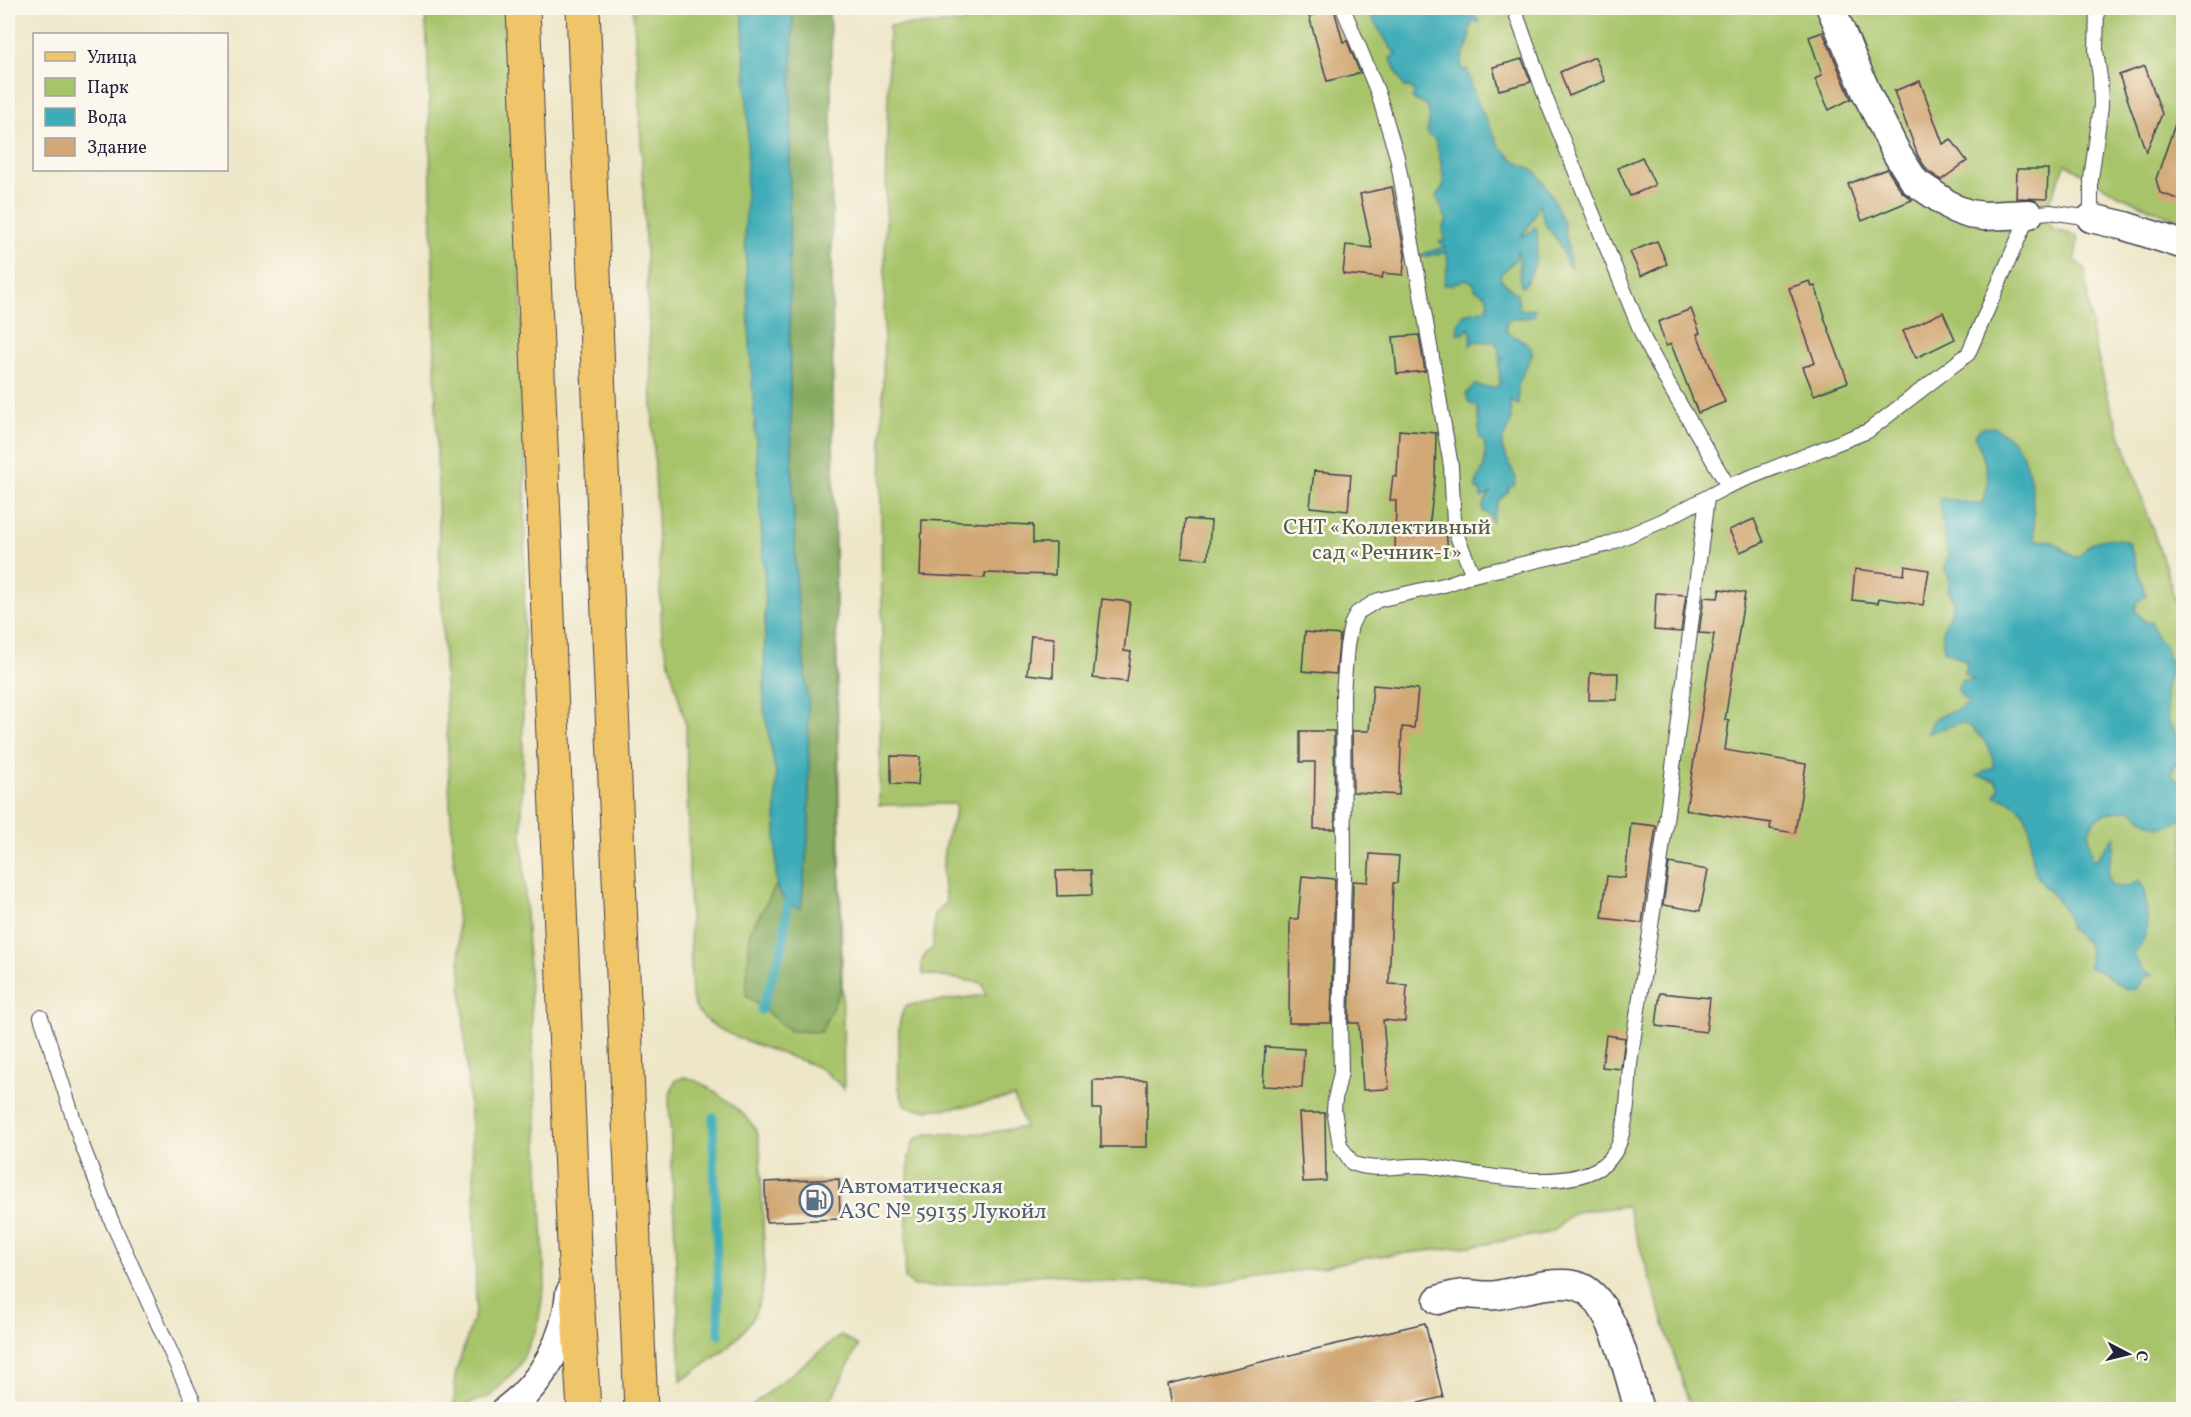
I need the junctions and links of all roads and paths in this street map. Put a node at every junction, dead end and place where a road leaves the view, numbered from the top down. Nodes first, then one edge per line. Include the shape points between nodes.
1 (523, 8) edge
2 (583, 8) edge
3 (1343, 8) edge
4 (1514, 8) edge
5 (1831, 8) edge
6 (2097, 8) edge
7 (2029, 214) junction
8 (2091, 218) junction
9 (2184, 245) edge
10 (1728, 486) junction
11 (1707, 498) junction
12 (1473, 575) junction
13 (41, 1017) dead end
14 (574, 1246) junction
15 (1438, 1300) dead end
16 (197, 1410) edge
17 (506, 1410) edge
18 (584, 1410) edge
19 (641, 1410) edge
20 (1639, 1410) edge

1 - 14 main road
2 - 19 main road
3 - 12 lane via 1372,76 1397,157 1451,466 1454,523
4 - 10 lane via 1548,104 1644,339
5 - 7 street via 1862,84 1915,182 1969,214
6 - 8 lane via 2101,106 2091,179
7 - 8 lane via 2050,212
7 - 10 lane via 1968,354 1868,430
8 - 9 street
10 - 11 lane
11 - 12 lane via 1606,545
11 - 12 lane via 1661,868 1621,1138 1607,1163 1563,1179 1506,1178 1415,1165 1370,1169 1352,1164 1343,1152 1336,1129 1335,1099 1341,1072 1344,874 1342,712 1351,625 1357,613 1378,600
13 - 16 lane via 111,1222
14 - 17 street via 569,1306 555,1349 534,1384
14 - 18 main road
15 - 20 street via 1561,1284 1590,1292 1599,1300 1614,1330

